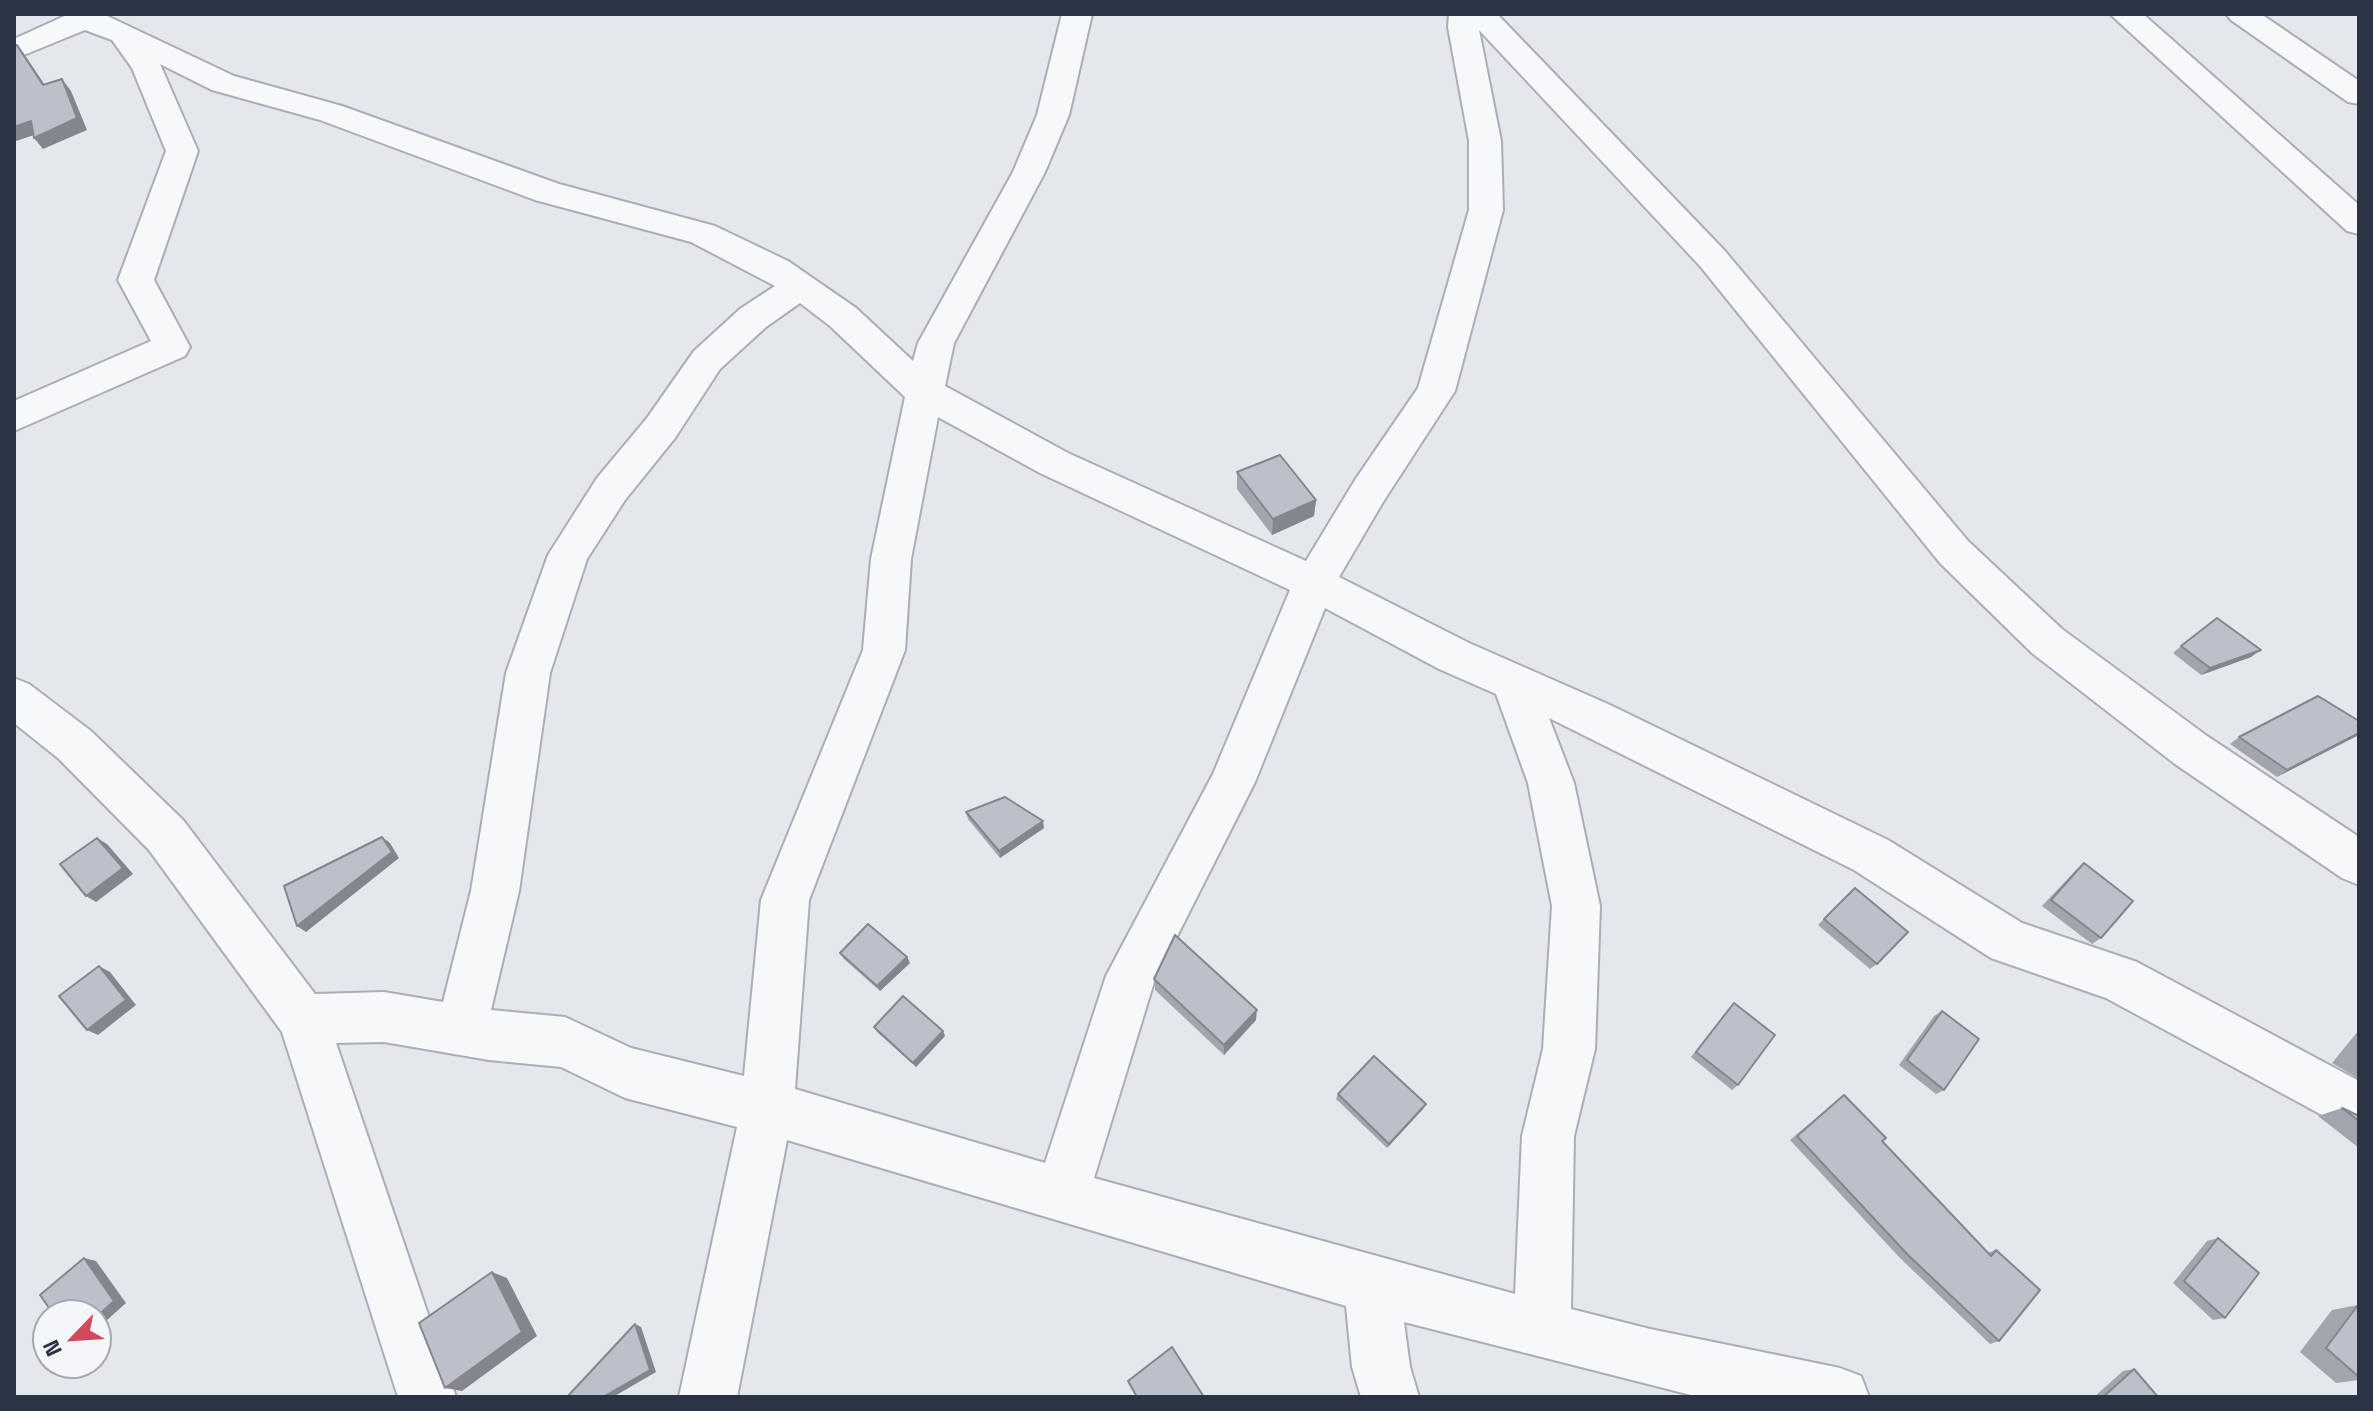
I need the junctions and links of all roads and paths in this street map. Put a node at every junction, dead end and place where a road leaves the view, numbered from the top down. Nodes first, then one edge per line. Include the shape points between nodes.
1 (1058, 14) edge
2 (1077, 14) edge
3 (1464, 14) edge
4 (1480, 14) edge
5 (2125, 14) edge
6 (2241, 14) edge
7 (123, 34) junction
8 (1067, 48) junction
9 (14, 50) edge
10 (1514, 82) junction
11 (2359, 95) edge
12 (1485, 141) junction
13 (2359, 223) edge
14 (800, 286) junction
15 (922, 391) junction
16 (14, 417) edge
17 (1314, 583) junction
18 (1514, 683) junction
19 (14, 697) edge
20 (2359, 863) edge
21 (303, 1019) junction
22 (461, 1031) junction
23 (767, 1109) junction
24 (2359, 1109) edge
25 (1061, 1196) junction
26 (1372, 1285) junction
27 (1542, 1330) junction
28 (427, 1397) edge
29 (708, 1397) edge
30 (1390, 1397) edge
31 (1840, 1397) edge

1 - 8 street
2 - 8 street
3 - 12 street
4 - 10 street
5 - 13 street
6 - 11 street
7 - 9 street via 87,16
7 - 14 street via 223,83 331,113 547,192 703,234
7 - 16 street via 147,67 182,151 136,280 172,347
8 - 15 street via 1053,115 1029,172 936,343
10 - 12 street
10 - 20 street via 1712,258 1954,552 2047,641 2191,750
12 - 17 street via 1486,210 1436,391
14 - 15 street via 843,317
14 - 22 street via 753,318 707,360 568,555 528,673 495,891
15 - 17 street via 1054,463
15 - 23 street via 891,559 884,650 785,900
17 - 18 street
17 - 25 street via 1232,782 1131,976
18 - 24 street via 1871,855 2008,942 2119,979
18 - 27 street via 1551,783 1576,906 1569,1049 1548,1136
19 - 21 street via 75,745 166,835
21 - 22 street via 384,1017
21 - 28 street
22 - 23 street via 565,1042 625,1072
23 - 25 street
23 - 29 street
25 - 26 street
26 - 27 street
26 - 30 street via 1381,1367
27 - 31 street

